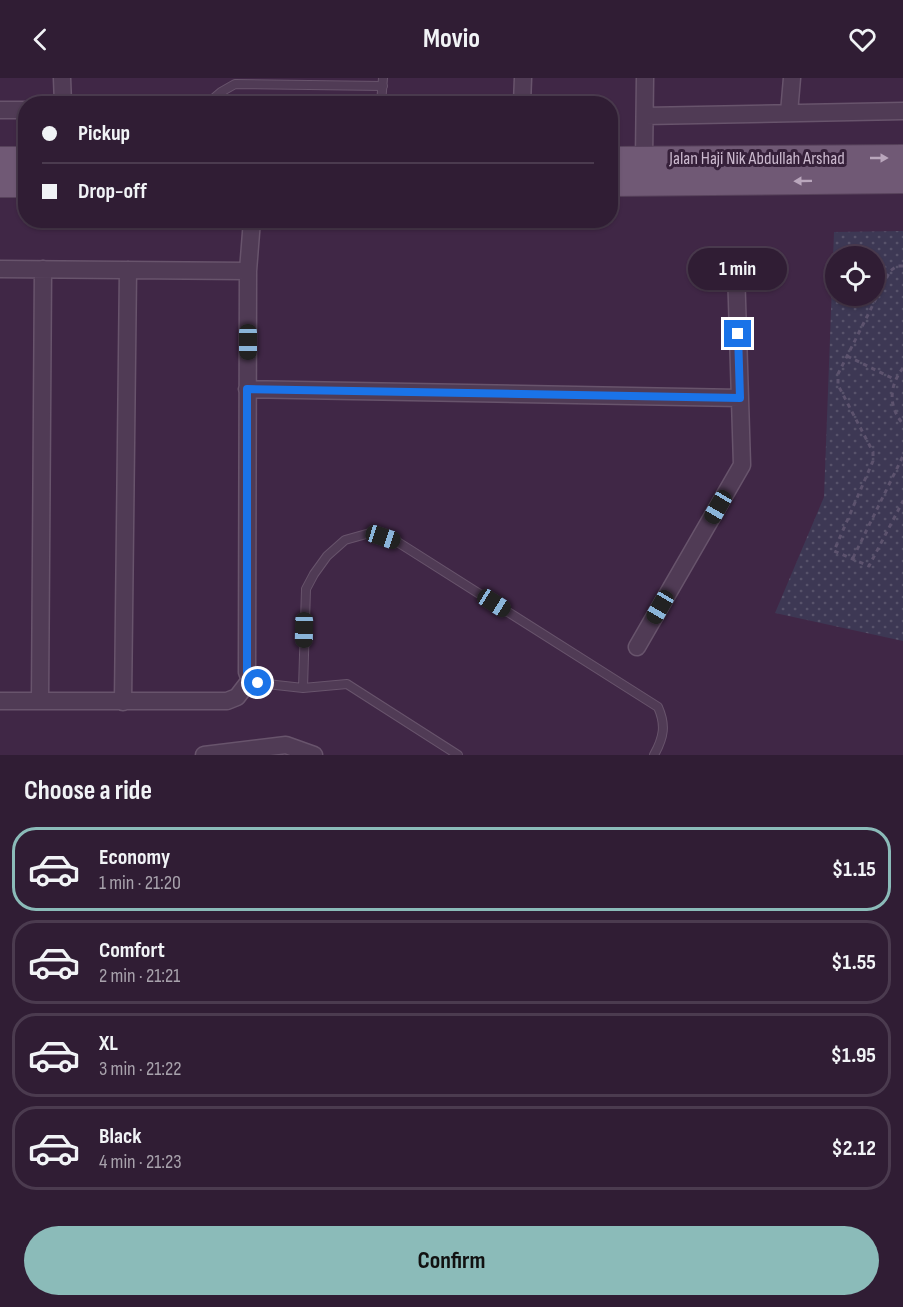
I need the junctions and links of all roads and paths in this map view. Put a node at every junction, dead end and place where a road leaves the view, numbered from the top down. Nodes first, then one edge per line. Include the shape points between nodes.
1 (62, 78) edge
2 (523, 78) edge
3 (645, 78) edge
4 (792, 78) edge
5 (383, 82) edge
6 (63, 96) edge
7 (216, 96) edge
8 (522, 96) edge
9 (0, 110) edge
10 (18, 110) edge
11 (903, 111) edge
12 (789, 113) junction
13 (645, 116) junction
14 (903, 158) edge
15 (644, 159) junction
16 (0, 160) edge
17 (18, 160) edge
18 (618, 160) edge
19 (903, 180) edge
20 (618, 183) edge
21 (0, 184) edge
22 (18, 184) edge
23 (251, 228) edge
24 (903, 266) edge
25 (0, 269) edge
26 (43, 269) junction
27 (736, 269) dead end
28 (128, 270) junction
29 (248, 271) junction
30 (847, 356) junction
31 (903, 368) edge
32 (895, 380) junction
33 (247, 389) junction
34 (740, 398) junction
35 (903, 424) edge
36 (903, 456) edge
37 (903, 501) edge
38 (853, 558) junction
39 (637, 647) dead end
40 (250, 680) junction
41 (303, 688) junction
42 (0, 701) edge
43 (40, 701) junction
44 (123, 702) junction
45 (204, 755) edge
46 (314, 755) edge
47 (458, 755) edge
48 (654, 755) edge

1 - 6 street
2 - 8 street
3 - 13 street
4 - 12 street
5 - 7 lane via 235,84
9 - 10 street
11 - 12 street
12 - 13 street
13 - 15 street
15 -> 14 main road, Jalan Haji Nik Abdullah Arshad
15 - 18 main road, Jalan Haji Nik Abdullah Arshad
16 - 17 main road
19 -> 20 main road, Jalan Haji Nik Abdullah Arshad
21 - 22 main road
23 - 29 street
24 - 30 path via 890,271
25 - 26 street
26 - 28 street
26 - 43 street
27 - 34 street
28 - 29 street
28 - 44 street
29 - 33 street
30 - 32 path
30 - 38 path via 838,374 838,385 873,452 873,461 834,551
31 - 32 path
32 - 35 path via 892,404
33 - 34 street
33 - 40 street
34 - 39 street via 741,468
36 - 38 path
37 - 38 path via 869,566
40 - 41 lane
40 - 44 street via 237,697 228,701
41 - 47 lane via 350,685
41 - 48 lane via 306,589 327,556 345,540 370,533 396,541 658,706 664,727
42 - 43 street
43 - 44 street
45 - 46 street via 286,746

